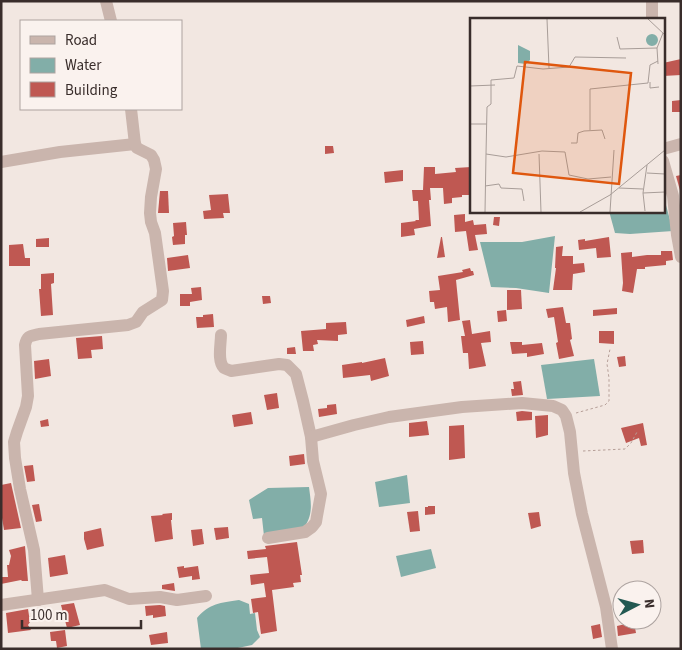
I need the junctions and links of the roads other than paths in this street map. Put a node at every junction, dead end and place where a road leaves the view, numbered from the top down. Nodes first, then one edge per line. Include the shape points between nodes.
1 (106, 1) edge
2 (652, 1) edge
3 (652, 18) edge
4 (111, 20) edge
5 (131, 110) edge
6 (134, 144) junction
7 (681, 144) edge
8 (664, 149) edge
9 (1, 162) edge
10 (664, 164) edge
11 (681, 257) edge
12 (221, 335) dead end
13 (311, 437) junction
14 (268, 538) dead end
15 (206, 596) dead end
16 (38, 600) junction
17 (1, 605) edge
18 (612, 649) edge

1 - 4 street
2 - 3 street
5 - 6 street
6 - 9 street
6 - 16 street via 151,155 156,169 150,213 162,300 143,312 134,324 39,334 26,340 28,396 16,437 15,458 34,550
7 - 8 street
10 - 11 street via 673,196
12 - 13 street via 220,356 225,369 231,371 279,364 292,369 296,374
13 - 14 street via 321,494 316,522 305,532
13 - 18 street via 389,417 462,407 522,403 562,410 570,432 574,473 606,607
15 - 16 street via 178,600 160,597 129,600 105,590
16 - 17 street

